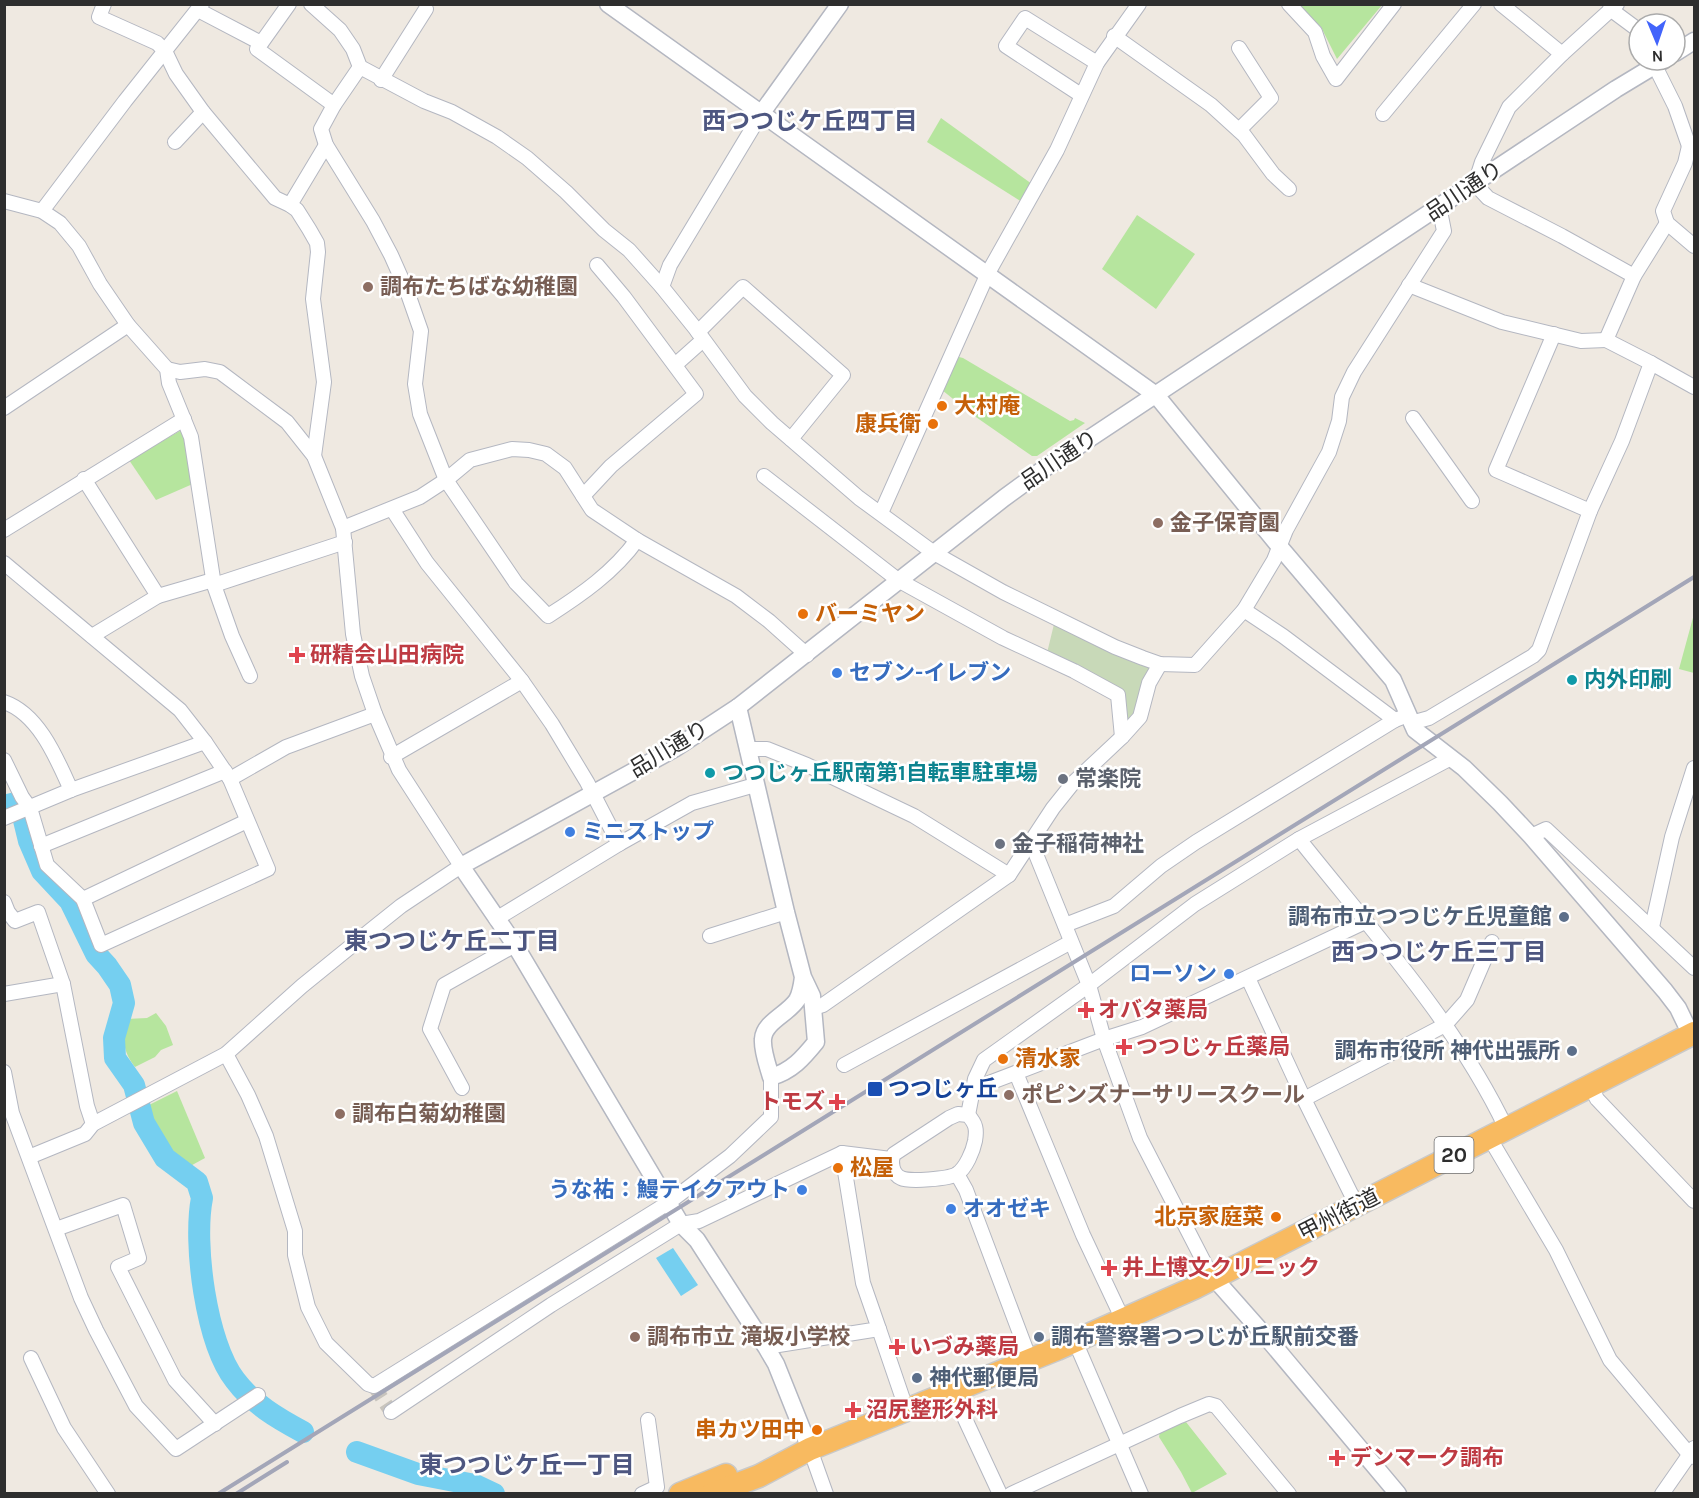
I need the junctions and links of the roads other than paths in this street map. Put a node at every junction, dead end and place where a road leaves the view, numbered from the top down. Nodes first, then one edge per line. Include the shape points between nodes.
1 (104, 4) edge
2 (289, 4) edge
3 (311, 4) edge
4 (608, 4) edge
5 (840, 4) edge
6 (1138, 4) edge
7 (1289, 4) edge
8 (1394, 4) edge
9 (1474, 4) edge
10 (1501, 4) edge
11 (1614, 7) edge
12 (200, 8) edge
13 (426, 9) dead end
14 (1627, 19) edge
15 (1114, 36) junction
16 (261, 43) junction
17 (1239, 48) dead end
18 (165, 51) junction
19 (1562, 54) junction
20 (1096, 63) junction
21 (360, 67) junction
22 (1642, 72) edge
23 (1661, 72) edge
24 (381, 80) junction
25 (1081, 95) junction
26 (334, 105) junction
27 (203, 112) junction
28 (761, 114) junction
29 (1383, 114) dead end
30 (1239, 130) junction
31 (175, 142) dead end
32 (326, 145) junction
33 (1692, 149) edge
34 (1475, 184) junction
35 (1289, 189) dead end
36 (4, 201) edge
37 (290, 205) junction
38 (1439, 206) junction
39 (42, 211) junction
40 (1667, 223) junction
41 (1695, 246) edge
42 (597, 265) dead end
43 (988, 273) junction
44 (1634, 276) junction
45 (1409, 285) junction
46 (662, 287) junction
47 (128, 325) junction
48 (1554, 334) junction
49 (700, 336) junction
50 (1606, 340) junction
51 (1652, 363) junction
52 (675, 364) junction
53 (167, 369) junction
54 (1695, 387) edge
55 (1156, 395) junction
56 (4, 408) edge
57 (1413, 418) dead end
58 (184, 419) junction
59 (791, 439) junction
60 (314, 456) junction
61 (764, 476) dead end
62 (84, 479) junction
63 (446, 480) junction
64 (582, 496) junction
65 (1472, 501) dead end
66 (392, 509) junction
67 (1590, 511) junction
68 (881, 513) junction
69 (4, 530) edge
70 (344, 535) junction
71 (637, 540) junction
72 (1279, 546) junction
73 (934, 553) junction
74 (4, 563) edge
75 (898, 580) junction
76 (214, 582) junction
77 (158, 596) junction
78 (1244, 610) junction
79 (92, 636) junction
80 (807, 655) junction
81 (1160, 664) junction
82 (250, 676) dead end
83 (522, 681) junction
84 (4, 702) edge
85 (738, 707) junction
86 (375, 714) junction
87 (1405, 719) junction
88 (1122, 737) junction
89 (206, 742) junction
90 (747, 749) junction
91 (391, 757) junction
92 (1451, 758) junction
93 (6, 765) edge
94 (1695, 768) edge
95 (227, 775) junction
96 (755, 785) junction
97 (71, 790) junction
98 (592, 793) junction
99 (29, 809) junction
100 (10, 817) edge
101 (247, 821) junction
102 (1531, 836) junction
103 (1299, 839) junction
104 (1031, 842) junction
105 (620, 844) junction
106 (41, 846) junction
107 (461, 866) junction
108 (1009, 875) junction
109 (83, 899) junction
110 (4, 902) edge
111 (786, 912) junction
112 (496, 919) junction
113 (1365, 922) junction
114 (1065, 925) junction
115 (1652, 927) junction
116 (710, 936) dead end
117 (1071, 942) junction
118 (1492, 942) dead end
119 (515, 945) junction
120 (1695, 968) edge
121 (803, 976) junction
122 (1248, 978) junction
123 (63, 984) junction
124 (1089, 985) junction
125 (4, 994) edge
126 (813, 1008) junction
127 (1446, 1025) junction
128 (1693, 1034) edge
129 (1104, 1039) junction
130 (226, 1054) junction
131 (844, 1065) dead end
132 (4, 1072) edge
133 (1016, 1073) junction
134 (771, 1077) junction
135 (1590, 1085) junction
136 (462, 1088) dead end
137 (973, 1092) junction
138 (1304, 1099) junction
139 (968, 1115) junction
140 (93, 1124) junction
141 (1497, 1133) junction
142 (842, 1153) junction
143 (29, 1157) junction
144 (891, 1159) junction
145 (957, 1174) junction
146 (1695, 1201) edge
147 (668, 1203) junction
148 (1357, 1206) junction
149 (681, 1224) junction
150 (56, 1229) junction
151 (1214, 1278) junction
152 (1123, 1320) junction
153 (879, 1329) junction
154 (1075, 1341) junction
155 (766, 1347) junction
156 (31, 1358) dead end
157 (1030, 1360) junction
158 (952, 1391) junction
159 (258, 1395) dead end
160 (907, 1411) junction
161 (391, 1412) dead end
162 (648, 1420) dead end
163 (215, 1424) junction
164 (1119, 1444) junction
165 (810, 1449) junction
166 (1693, 1453) edge
167 (108, 1494) edge
168 (642, 1494) edge
169 (680, 1494) edge
170 (712, 1494) edge
171 (826, 1494) edge
172 (1000, 1494) edge
173 (1011, 1494) edge
174 (1141, 1494) edge
175 (1289, 1494) edge
176 (1398, 1494) edge
177 (1662, 1494) edge

1 - 18 street via 99,17 157,43
2 - 16 street
3 - 21 street via 340,30
4 - 28 street
5 - 28 street
6 - 15 street
7 - 8 street via 1315,32 1336,79
9 - 29 street
10 - 19 street
11 - 14 street
11 - 19 street
12 - 16 street
12 - 18 street
13 - 24 street
15 - 20 street
15 - 30 street via 1211,105
16 - 26 street via 257,49
17 - 30 street via 1271,98
18 - 27 street
18 - 39 street
19 - 34 street via 1509,106
20 - 25 street
20 - 25 street via 1026,18 1006,46
21 - 24 street
21 - 26 street
22 - 34 street, 品川通り
23 - 33 street
24 - 46 street via 452,112 527,158 629,250
25 - 43 street via 1057,150
26 - 32 street via 321,129
27 - 31 street
27 - 37 street via 275,198
28 - 43 street
28 - 46 street via 669,265
30 - 35 street
32 - 37 street
32 - 63 street via 408,291 421,331 415,384 420,414
33 - 40 street via 1664,211
34 - 38 street, 品川通り
34 - 44 street via 1488,198
36 - 39 street
37 - 60 street via 309,229 318,252 313,299 324,382
38 - 45 street via 1444,231
38 - 55 street, 品川通り
39 - 47 street via 60,223 79,246
40 - 41 street
40 - 44 street
42 - 52 street
43 - 55 street
43 - 68 street
44 - 50 street
45 - 48 street via 1502,322
45 - 72 street via 1349,381 1329,452
46 - 49 street
47 - 53 street
47 - 56 street
48 - 50 street via 1581,341
48 - 67 street via 1496,470
49 - 52 street
49 - 59 street via 745,396
49 - 59 street via 743,287 843,375
50 - 51 street
51 - 54 street
51 - 67 street
52 - 64 street via 696,394 611,466
53 - 58 street
53 - 60 street via 220,372 287,422
55 - 72 street
55 - 73 street, 品川通り via 1045,468
57 - 65 street
58 - 62 street
58 - 76 street via 191,437
59 - 68 street
60 - 70 street
61 - 75 street
62 - 69 street
62 - 77 street
63 - 64 street via 470,460 512,449 529,450 558,460
63 - 66 street
63 - 71 street via 516,583 548,616 576,599 627,555
64 - 71 street via 592,510
66 - 70 street
66 - 83 street via 427,563
67 - 87 street via 1539,650 1429,718
68 - 73 street
70 - 76 street
70 - 86 street via 352,634
71 - 80 street via 736,596
72 - 78 street
72 - 87 street via 1393,680
73 - 75 street, 品川通り
73 - 81 street via 1003,592 1115,647
74 - 79 street
75 - 80 street, 品川通り
75 - 88 street via 1118,695
76 - 77 street
76 - 82 street
77 - 79 street
78 - 81 street via 1195,665
78 - 87 street
79 - 89 street via 180,710
80 - 85 street, 品川通り
81 - 88 street via 1149,683 1140,717
83 - 91 street
83 - 98 street
84 - 97 street via 17,706 49,742
85 - 90 street
85 - 98 street, 品川通り via 674,749
86 - 91 street
86 - 95 street via 286,747
87 - 92 street
87 - 114 street via 1196,842 1114,906
88 - 104 street via 1073,783
89 - 95 street
89 - 97 street
90 - 96 street
90 - 108 street via 767,749 807,765 914,816
91 - 107 street
92 - 102 street
92 - 103 street
93 - 99 street
94 - 115 street via 1672,837
95 - 101 street
95 - 106 street
96 - 105 street via 692,803
96 - 111 street
97 - 99 street
98 - 105 street
98 - 107 street, 品川通り
99 - 100 street
99 - 106 street
101 - 109 street
101 - 109 street via 268,869 101,945
102 - 115 street via 1546,829
102 - 128 street via 1665,991
103 - 113 street
103 - 124 street via 1195,904
104 - 108 street
104 - 114 street
105 - 112 street
106 - 109 street via 47,865
107 - 112 street
107 - 130 street via 401,906
108 - 126 street via 823,1005
110 - 123 street via 15,921 38,912
111 - 116 street
111 - 121 street
112 - 119 street
113 - 122 street
113 - 127 street
114 - 117 street
115 - 120 street
117 - 124 street
117 - 131 street
118 - 127 street via 1467,1000
119 - 136 street via 444,985 430,1029
119 - 147 street
121 - 126 street
121 - 134 street via 796,1000 766,1029 763,1040
122 - 129 street via 1142,1027
122 - 138 street
123 - 125 street
123 - 140 street
124 - 129 street
124 - 137 street via 984,1060
126 - 134 street via 816,1042 797,1065
127 - 138 street
127 - 141 street via 1471,1064
128 - 135 highway, 甲州街道 / 20
129 - 133 street
129 - 151 street via 1145,1148
130 - 140 street
130 - 147 street via 266,1136 295,1231 295,1255 308,1307 326,1343 368,1384 374,1386
132 - 143 street via 12,1113
133 - 137 street
133 - 152 street via 1083,1236
134 - 147 street via 771,1117 730,1156
135 - 141 highway, 甲州街道 / 20
135 - 146 street via 1597,1099
137 - 139 street
138 - 148 street
139 - 144 street via 949,1118 899,1149
139 - 145 street via 975,1122 974,1147
140 - 143 street via 85,1134
141 - 148 highway, 甲州街道 / 20
141 - 166 street via 1610,1360
142 - 144 street
142 - 149 street via 699,1221
142 - 153 street via 863,1283
143 - 150 street
144 - 145 street via 896,1175 902,1179
145 - 157 street
147 - 149 street
148 - 151 highway, 甲州街道 / 20
149 - 155 street via 697,1240
149 - 161 street
150 - 163 street via 81,1298 136,1406 176,1449
150 - 163 street via 123,1205 139,1258 118,1267 175,1380
151 - 152 highway, 甲州街道 / 20
151 - 176 street
152 - 154 highway, 甲州街道 / 20
153 - 155 street
153 - 160 street
154 - 157 highway, 甲州街道 / 20
154 - 164 street
155 - 165 street
156 - 167 street via 64,1428
157 - 158 highway, 甲州街道 / 20
158 - 160 highway, 甲州街道 / 20
158 - 172 street
159 - 163 street
160 - 165 highway, 甲州街道 / 20
162 - 168 street via 657,1487
164 - 173 street
164 - 174 street
164 - 175 street via 1209,1404 1216,1406
165 - 169 highway, 甲州街道 / 20 via 752,1465
165 - 170 highway, 甲州街道 / 20 via 759,1476
165 - 171 street
166 - 177 street

